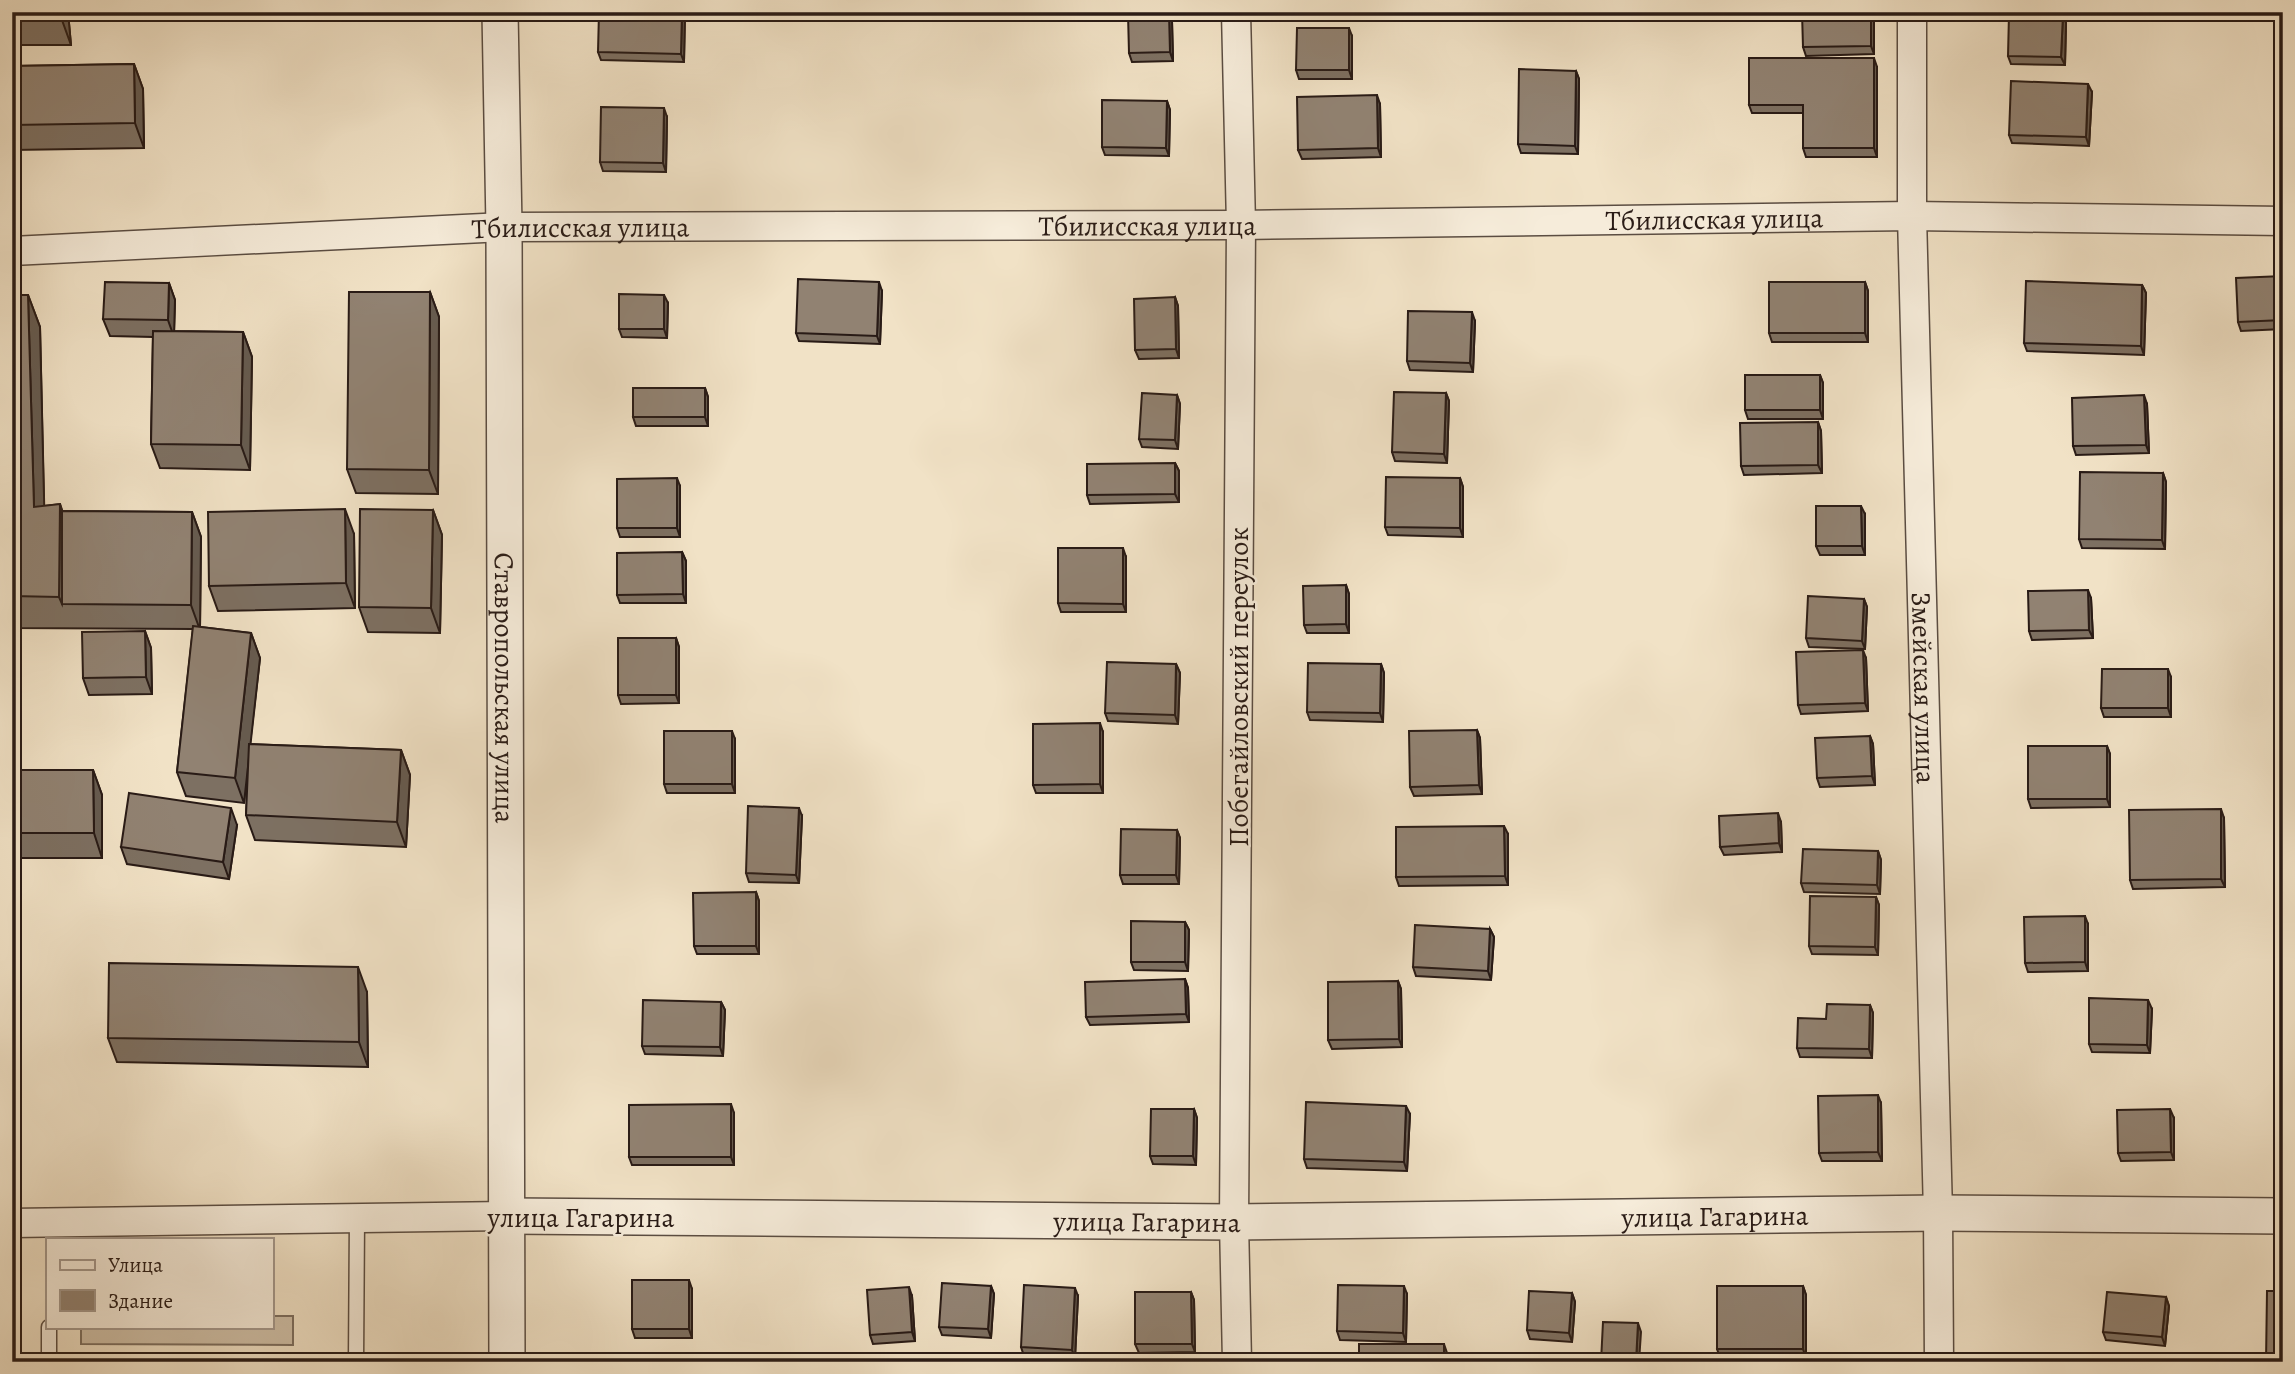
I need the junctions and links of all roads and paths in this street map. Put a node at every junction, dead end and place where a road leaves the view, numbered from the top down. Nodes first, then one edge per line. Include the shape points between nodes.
1 (500, 12) edge
2 (1236, 12) edge
3 (1912, 12) edge
4 (1912, 216) junction
5 (2283, 221) edge
6 (1241, 226) junction
7 (504, 227) junction
8 (12, 251) edge
9 (1938, 1213) junction
10 (506, 1216) junction
11 (2283, 1216) edge
12 (357, 1218) junction
13 (1234, 1222) junction
14 (12, 1223) edge
15 (49, 1231) edge
16 (49, 1328) edge
17 (49, 1362) edge
18 (356, 1362) edge
19 (507, 1362) edge
20 (1237, 1362) edge
21 (1939, 1362) edge

1 - 7 street, Ставропольская улица
2 - 6 street, Побегайловский переулок
3 - 4 street, Змейская улица
4 - 5 street, Тбилисская улица
4 - 6 street, Тбилисская улица
4 - 9 street, Змейская улица
6 - 7 street, Тбилисская улица
6 - 13 street, Побегайловский переулок
7 - 8 street, Тбилисская улица
7 - 10 street, Ставропольская улица
9 - 11 street, улица Гагарина
9 - 13 street, улица Гагарина
9 - 21 street, Змейская улица
10 - 12 street, улица Гагарина
10 - 13 street, улица Гагарина
10 - 19 street, Ставропольская улица
12 - 15 street, улица Гагарина
12 - 18 lane
13 - 20 street, Побегайловский переулок
14 - 15 street, улица Гагарина
16 - 17 lane

